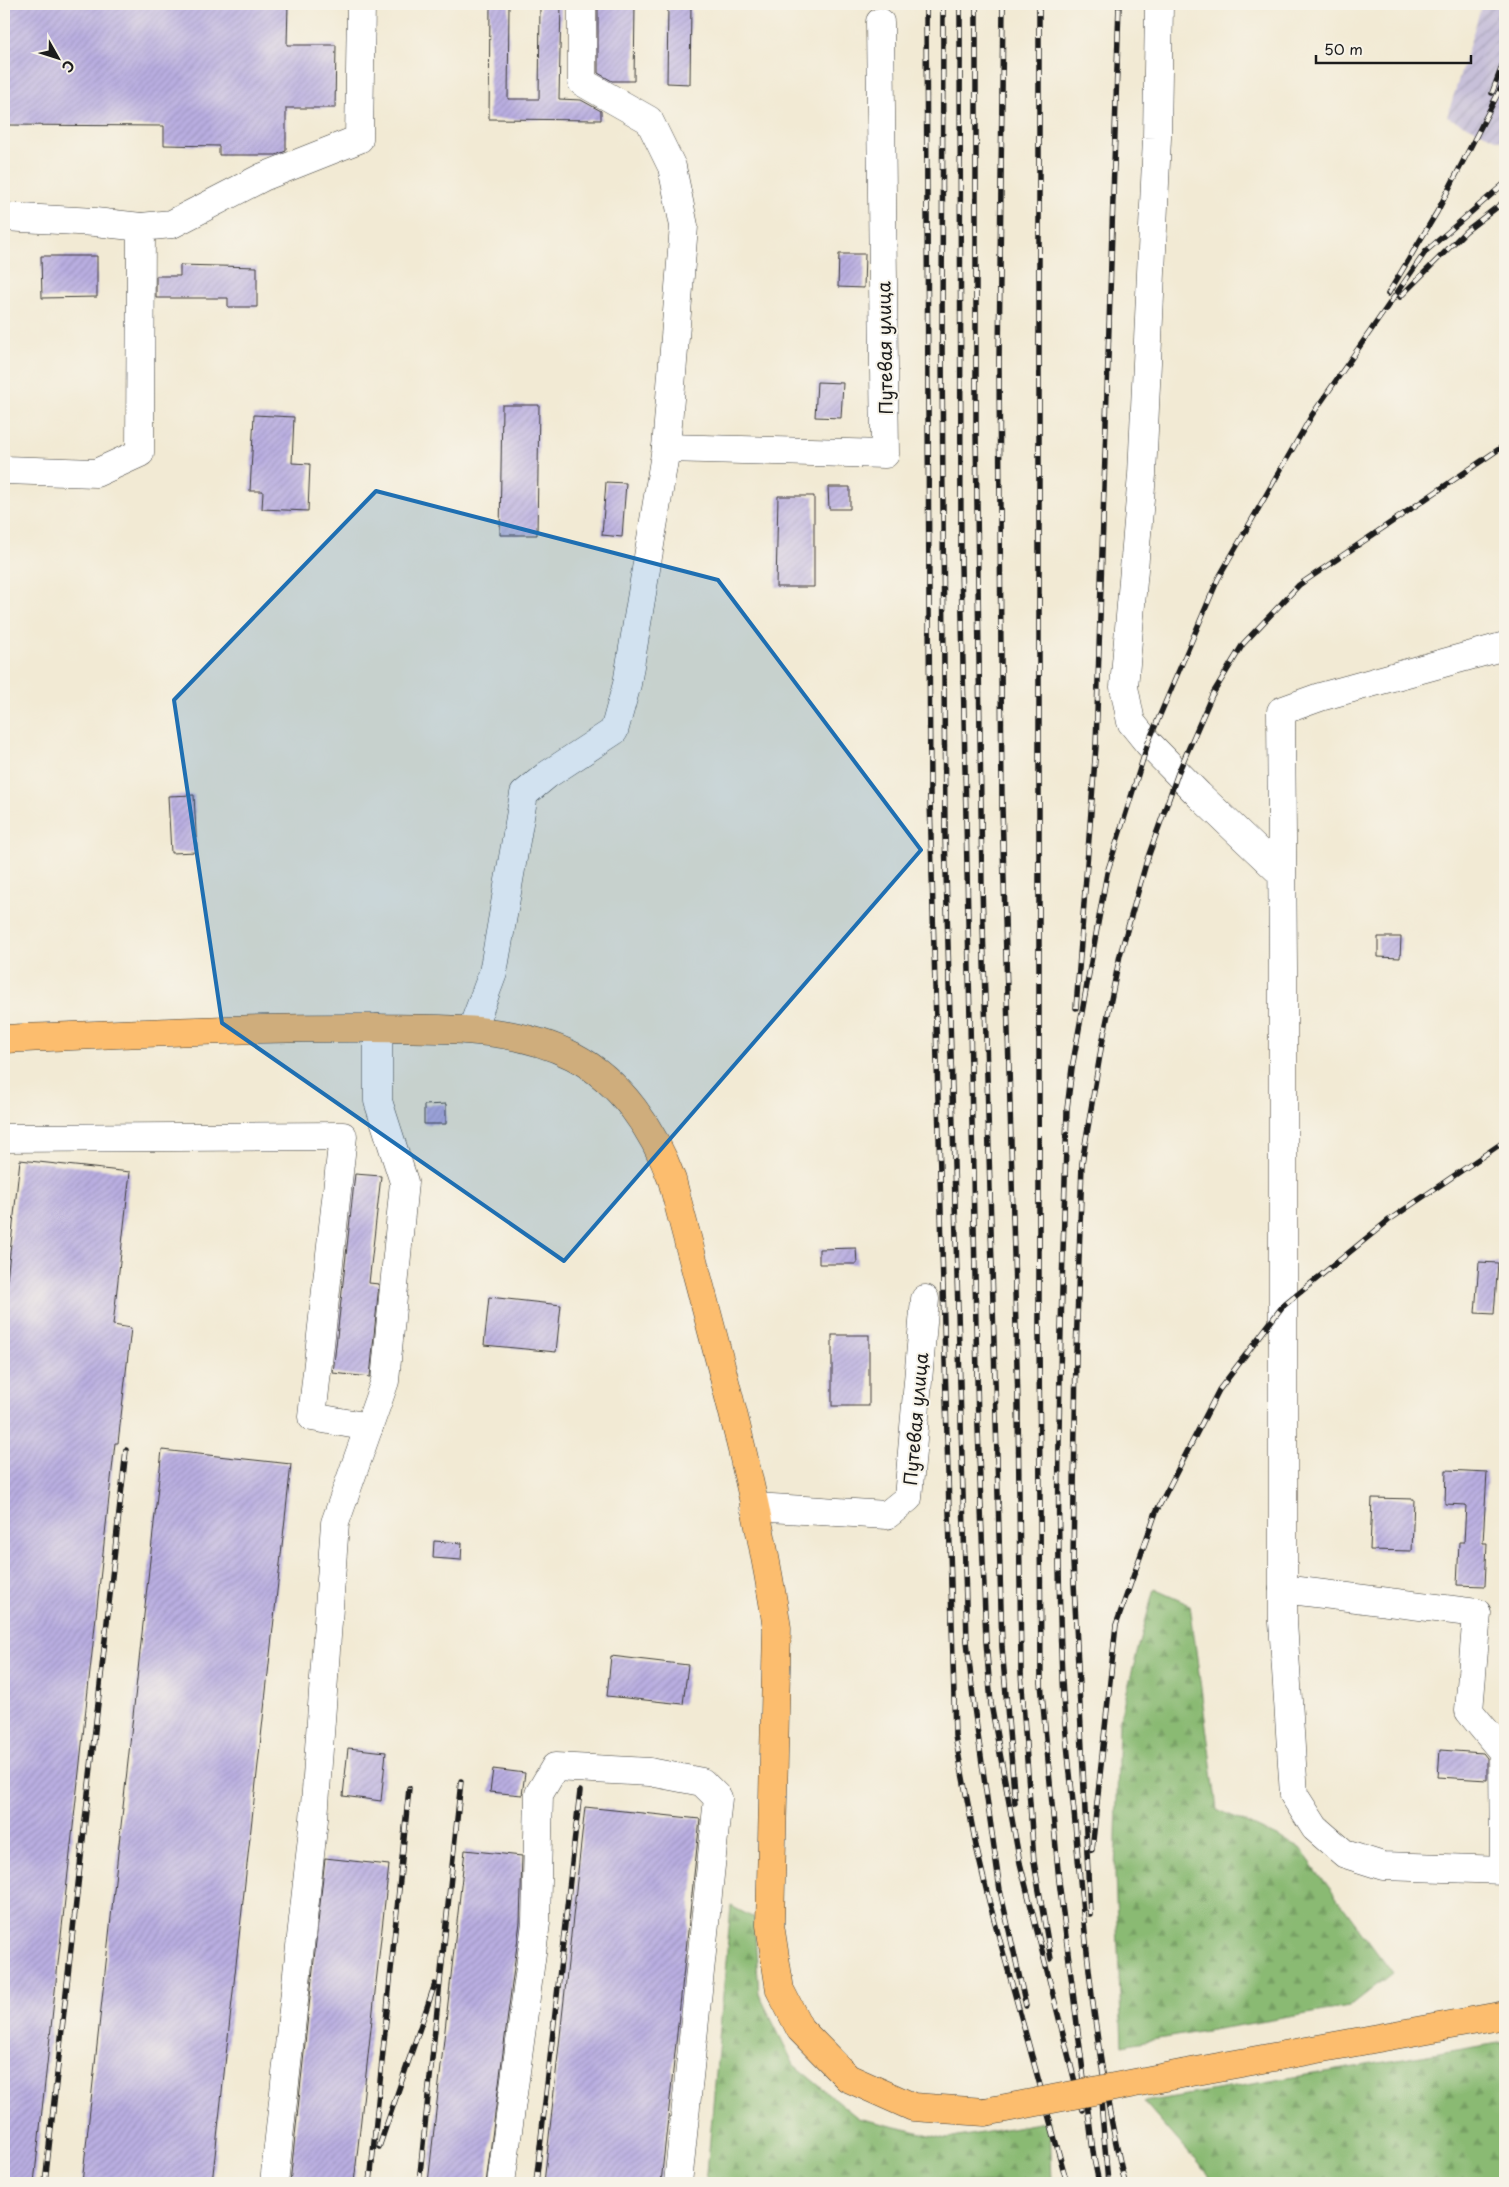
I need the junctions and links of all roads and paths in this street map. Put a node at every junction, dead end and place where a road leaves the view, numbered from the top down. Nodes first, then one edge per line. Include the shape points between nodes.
1 (361, 4) edge
2 (582, 4) edge
3 (1159, 4) edge
4 (880, 22) dead end
5 (4, 217) edge
6 (141, 227) junction
7 (666, 448) junction
8 (4, 470) edge
9 (1505, 646) edge
10 (1281, 873) junction
11 (378, 1028) junction
12 (472, 1030) junction
13 (4, 1039) edge
14 (4, 1138) edge
15 (925, 1299) dead end
16 (369, 1427) junction
17 (754, 1507) junction
18 (1282, 1589) junction
19 (1505, 1870) edge
20 (1505, 2015) edge
21 (274, 2183) edge
22 (502, 2183) edge
23 (678, 2183) edge

1 - 6 street via 359,138 264,177 172,224
2 - 7 street via 582,82 649,120 672,167 684,226
3 - 10 street via 1142,475 1124,687 1131,722 1148,743
4 - 7 street, Путевая улица via 885,454
5 - 6 street
6 - 8 street via 140,453 96,473
7 - 12 street via 627,684 614,731 524,794 493,973
9 - 10 street via 1320,697 1281,711
10 - 18 street
11 - 12 main road
11 - 13 main road via 296,1027
11 - 16 street via 378,1101 404,1182 385,1381
12 - 17 main road via 524,1038 573,1056 625,1097 648,1130 672,1180
14 - 16 street via 343,1136 312,1417
15 - 17 street, Путевая улица via 908,1498 887,1515
16 - 21 street via 335,1523 314,1819
17 - 20 main road, bridge via 777,1628 770,1925 780,1990 800,2029 848,2078 913,2107 985,2112
18 - 19 street via 1294,1795 1316,1828 1345,1854 1383,1866
18 - 19 street via 1477,1614 1469,1710 1503,1752
22 - 23 street via 536,1923 539,1794 555,1767 650,1772 702,1782 718,1798

